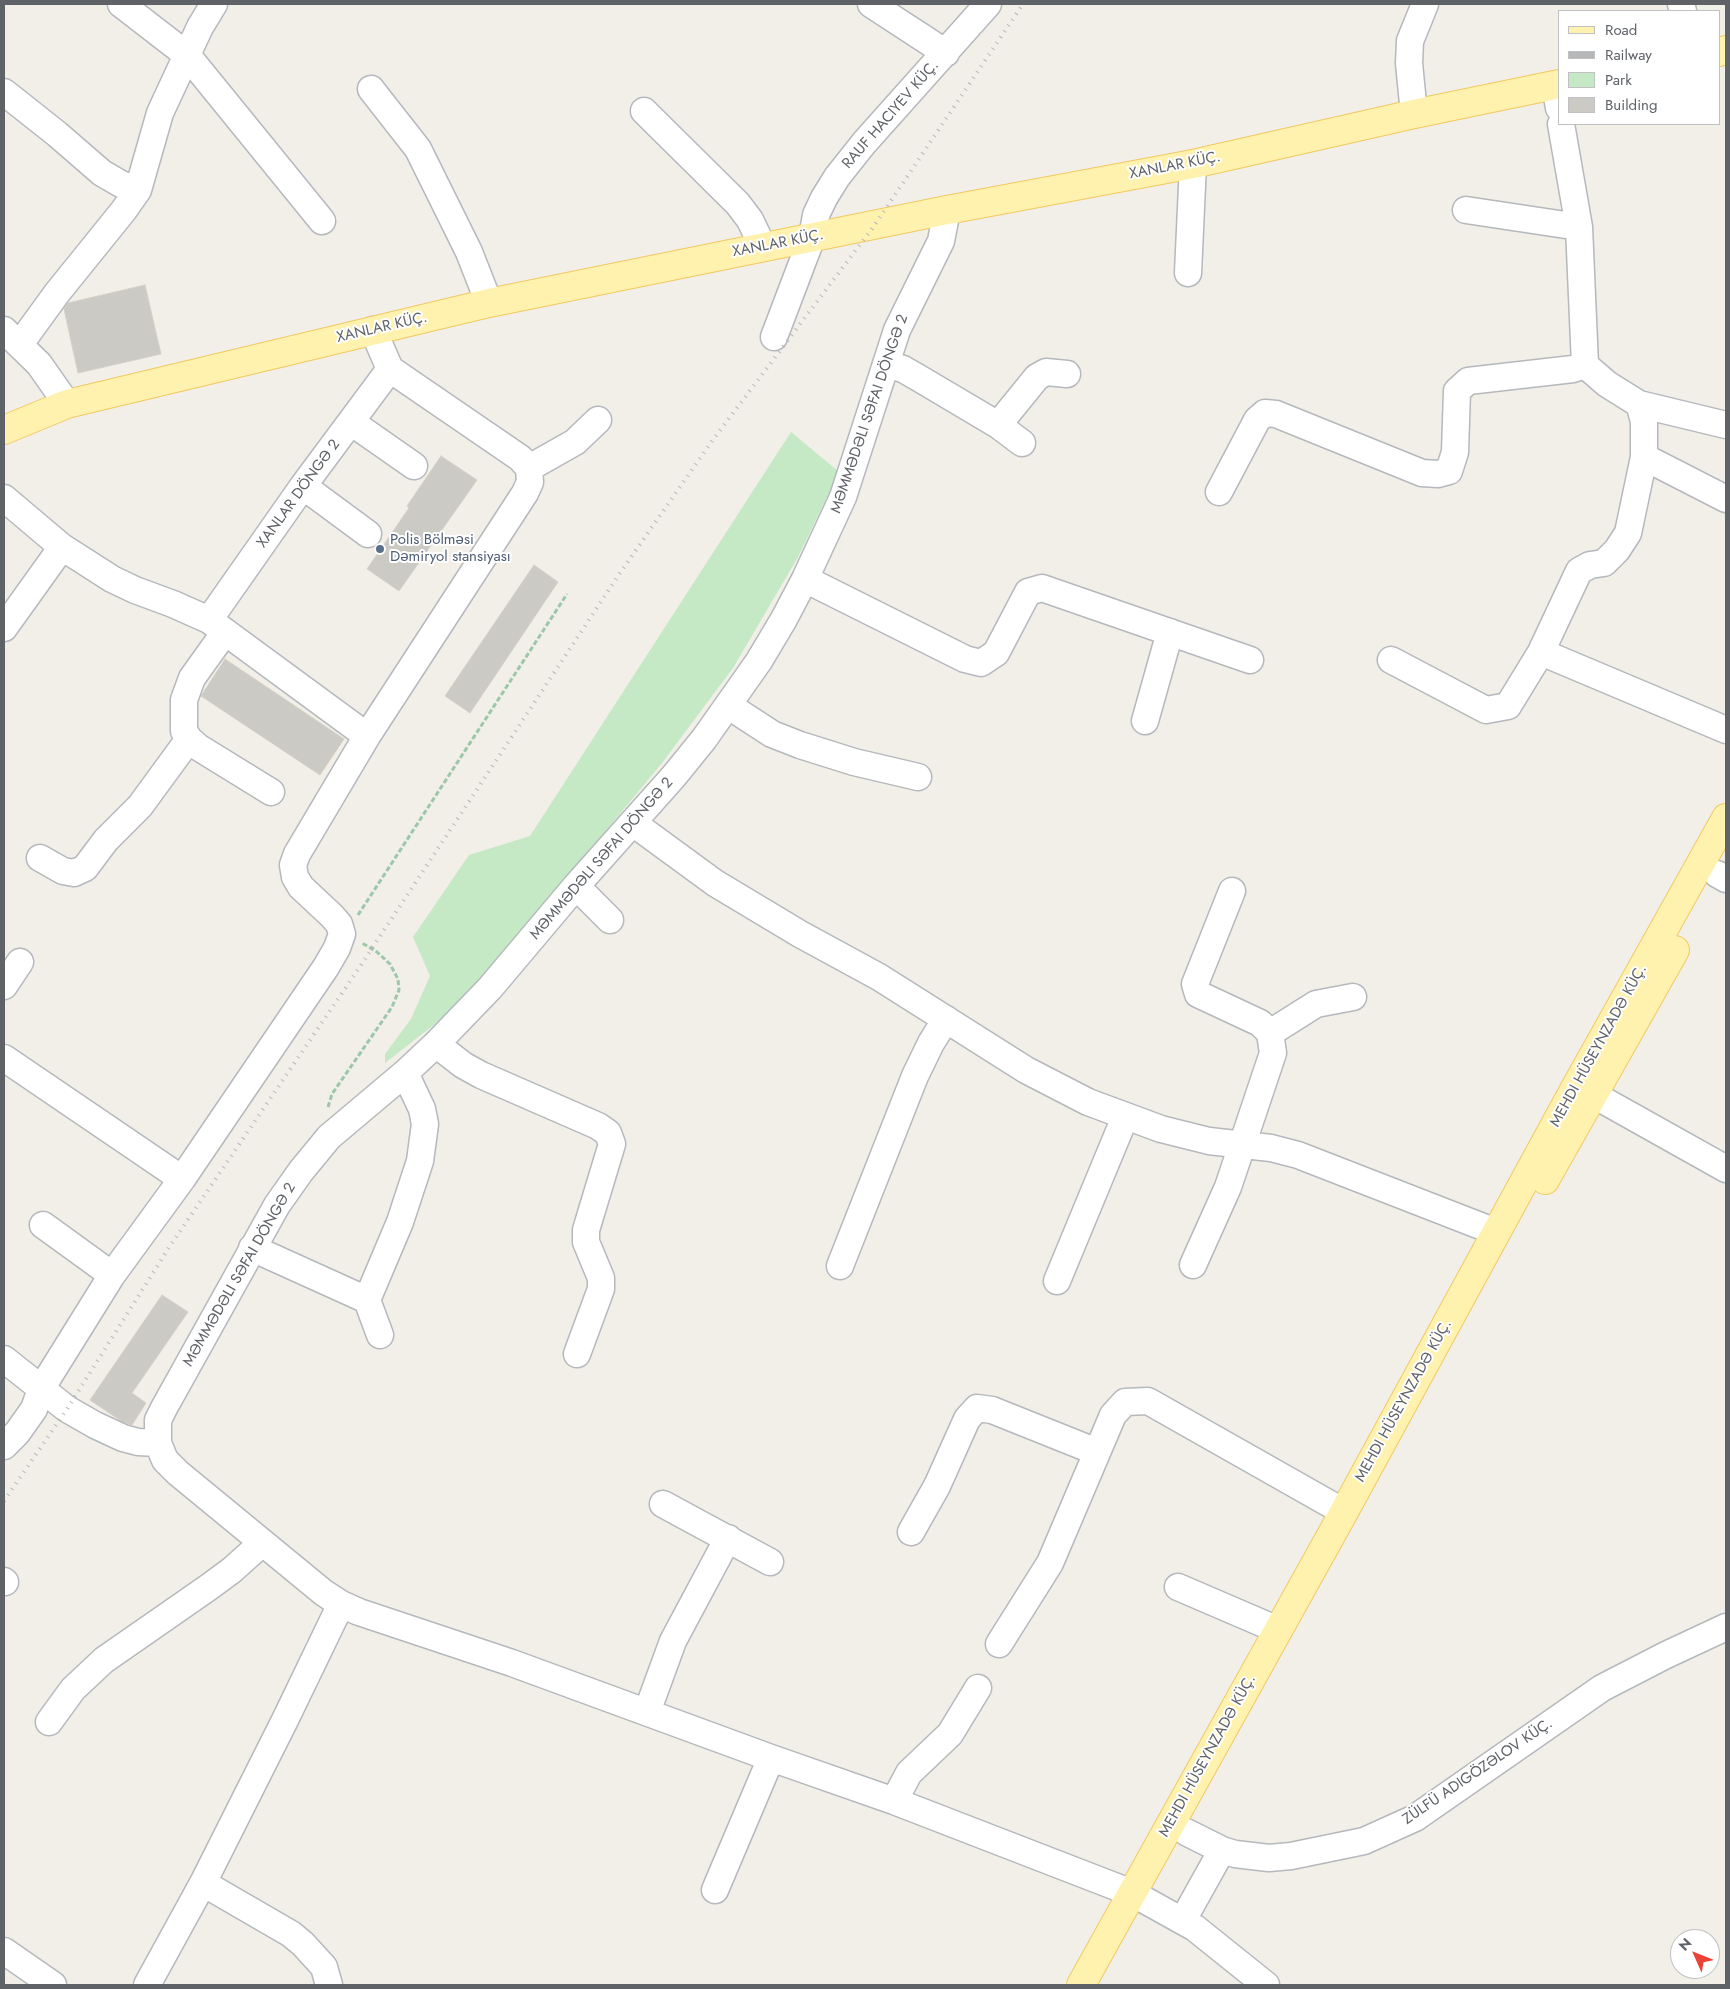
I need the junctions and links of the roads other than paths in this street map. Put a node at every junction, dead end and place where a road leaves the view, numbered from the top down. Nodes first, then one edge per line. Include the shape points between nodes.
1 (121, 4) edge
2 (214, 4) edge
3 (871, 4) edge
4 (988, 4) edge
5 (1425, 4) edge
6 (946, 53) junction
7 (187, 55) junction
8 (371, 90) dead end
9 (4, 92) edge
10 (1557, 92) edge
11 (644, 111) dead end
12 (1414, 114) junction
13 (1562, 125) edge
14 (1193, 164) junction
15 (138, 190) junction
16 (947, 210) junction
17 (1466, 210) dead end
18 (322, 221) dead end
19 (1579, 227) junction
20 (812, 237) junction
21 (763, 247) junction
22 (1188, 273) dead end
23 (489, 303) junction
24 (373, 330) junction
25 (12, 337) edge
26 (774, 337) dead end
27 (886, 364) junction
28 (1585, 365) junction
29 (390, 368) junction
30 (1067, 374) dead end
31 (67, 404) junction
32 (1639, 404) junction
33 (598, 420) dead end
34 (351, 422) junction
35 (998, 425) junction
36 (1726, 425) edge
37 (4, 430) edge
38 (1022, 443) dead end
39 (1644, 457) junction
40 (414, 466) dead end
41 (529, 468) junction
42 (303, 486) junction
43 (1219, 492) dead end
44 (4, 498) edge
45 (1726, 499) edge
46 (368, 534) dead end
47 (62, 547) junction
48 (805, 579) junction
49 (217, 626) junction
50 (4, 628) edge
51 (1170, 632) junction
52 (1541, 652) junction
53 (1250, 660) dead end
54 (1391, 660) dead end
55 (729, 706) junction
56 (1144, 721) dead end
57 (1726, 730) edge
58 (367, 736) junction
59 (189, 739) junction
60 (918, 777) dead end
61 (271, 792) dead end
62 (1726, 818) edge
63 (633, 823) junction
64 (40, 858) dead end
65 (1723, 870) edge
66 (576, 886) junction
67 (1232, 891) dead end
68 (610, 920) dead end
69 (20, 962) dead end
70 (4, 986) edge
71 (1353, 997) dead end
72 (946, 1019) junction
73 (1270, 1032) junction
74 (436, 1044) junction
75 (4, 1058) edge
76 (405, 1073) junction
77 (1594, 1095) junction
78 (1125, 1117) junction
79 (1243, 1145) junction
80 (1726, 1169) edge
81 (182, 1179) junction
82 (43, 1225) dead end
83 (1496, 1232) junction
84 (252, 1248) junction
85 (1193, 1265) dead end
86 (840, 1266) dead end
87 (112, 1275) junction
88 (1057, 1281) dead end
89 (367, 1300) junction
90 (380, 1335) dead end
91 (577, 1354) dead end
92 (4, 1359) edge
93 (41, 1389) junction
94 (158, 1443) junction
95 (4, 1446) edge
96 (1097, 1452) junction
97 (663, 1504) dead end
98 (1344, 1512) junction
99 (911, 1532) dead end
100 (728, 1538) junction
101 (262, 1543) junction
102 (770, 1562) dead end
103 (1178, 1587) dead end
104 (341, 1604) junction
105 (1726, 1627) edge
106 (1278, 1630) junction
107 (998, 1644) dead end
108 (978, 1688) dead end
109 (647, 1712) junction
110 (49, 1722) dead end
111 (771, 1758) junction
112 (894, 1801) junction
113 (1186, 1832) junction
114 (1222, 1850) junction
115 (203, 1883) junction
116 (715, 1890) dead end
117 (1140, 1897) junction
118 (1183, 1920) junction
119 (4, 1951) edge
120 (53, 1985) edge
121 (147, 1985) edge
122 (329, 1985) edge
123 (1081, 1985) edge
124 (1102, 1985) edge
125 (1266, 1985) edge

1 - 7 street
2 - 7 street
3 - 6 street
4 - 6 street
5 - 12 street via 1410,41
6 - 20 street via 837,177 816,216
7 - 15 street via 160,113
7 - 18 street
8 - 23 street via 418,149 469,252
9 - 15 street via 102,173
10 - 12 main road, XANLAR KÜÇ.
11 - 21 street via 738,204
12 - 14 main road, XANLAR KÜÇ.
13 - 19 street
14 - 16 main road, XANLAR KÜÇ.
14 - 22 street
15 - 25 street via 57,292
16 - 20 main road, XANLAR KÜÇ.
16 - 27 street, MƏMMƏDƏLI SƏFAI DÖNGƏ 2 via 941,241 897,330
17 - 19 street
19 - 28 street
20 - 21 main road, XANLAR KÜÇ.
20 - 26 street
21 - 23 main road, XANLAR KÜÇ.
23 - 24 main road, XANLAR KÜÇ.
24 - 29 street
24 - 31 main road, XANLAR KÜÇ.
25 - 31 street via 39,364
27 - 35 street via 917,377
27 - 48 street, MƏMMƏDƏLI SƏFAI DÖNGƏ 2 via 843,496
28 - 32 street via 1607,384
28 - 43 street via 1468,381 1457,391 1455,452 1448,470 1438,474 1422,473 1276,414 1265,413 1257,420
29 - 34 street, XANLAR DÖNGƏ 2
29 - 41 street via 520,458
30 - 35 street via 1046,372 1037,377
31 - 37 main road, XANLAR KÜÇ.
32 - 36 street
32 - 39 street via 1644,421
33 - 41 street via 575,442
34 - 40 street
34 - 42 street, XANLAR DÖNGƏ 2
35 - 38 street
39 - 45 street
39 - 52 street via 1628,533 1604,563 1579,571
41 - 58 street via 530,482 525,493
42 - 46 street
42 - 49 street, XANLAR DÖNGƏ 2
44 - 47 street
47 - 49 street via 112,579 174,604
47 - 50 street
48 - 51 street via 965,660 981,663 996,653 1028,592 1042,588
48 - 55 street, MƏMMƏDƏLI SƏFAI DÖNGƏ 2 via 774,636
49 - 58 street
49 - 59 street, XANLAR DÖNGƏ 2 via 184,700 184,731
51 - 53 street
51 - 56 street
52 - 54 street via 1508,706 1486,710
52 - 57 street
55 - 60 street via 772,734 800,745
55 - 63 street, MƏMMƏDƏLI SƏFAI DÖNGƏ 2
58 - 81 street via 293,865 301,887 339,924 342,934 326,967
59 - 61 street
59 - 64 street via 140,806 84,868 74,873 63,871
62 - 83 main road, MEHDI HÜSEYNZADƏ KÜÇ.
63 - 66 street, MƏMMƏDƏLI SƏFAI DÖNGƏ 2
63 - 72 street via 715,883
65 - 77 main road, MEHDI HÜSEYNZADƏ KÜÇ.
66 - 68 street
66 - 74 street, MƏMMƏDƏLI SƏFAI DÖNGƏ 2 via 490,988
67 - 73 street via 1195,984 1198,994 1260,1023
69 - 70 street
71 - 73 street via 1316,1004
72 - 78 street via 1052,1085
72 - 86 street via 915,1076
73 - 79 street via 1272,1053
74 - 76 street, MƏMMƏDƏLI SƏFAI DÖNGƏ 2
74 - 91 street via 481,1075 608,1133 612,1144 586,1230 586,1242 601,1278 601,1289
75 - 81 street
76 - 84 street, MƏMMƏDƏLI SƏFAI DÖNGƏ 2 via 329,1138 276,1205
76 - 89 street via 422,1109 425,1124 420,1161 400,1222
77 - 80 street
77 - 113 main road, MEHDI HÜSEYNZADƏ KÜÇ.
78 - 79 street via 1209,1141
78 - 88 street
79 - 83 street via 1298,1155
79 - 85 street
81 - 87 street
82 - 87 street
83 - 98 main road, MEHDI HÜSEYNZADƏ KÜÇ.
84 - 89 street
84 - 94 street, MƏMMƏDƏLI SƏFAI DÖNGƏ 2 via 158,1420
87 - 93 street
89 - 90 street
92 - 93 street
93 - 94 street via 67,1409 123,1438
93 - 95 street via 34,1409
94 - 101 street via 165,1460 178,1473
96 - 98 street via 1113,1415 1125,1402 1148,1401
96 - 99 street via 992,1410 976,1408 967,1419 937,1486
96 - 107 street via 1050,1563
97 - 100 street
98 - 106 main road, MEHDI HÜSEYNZADƏ KÜÇ.
100 - 102 street
100 - 109 street via 673,1641
101 - 104 street
101 - 110 street via 216,1582 104,1660 73,1689
103 - 106 street
104 - 109 street
104 - 115 street
105 - 114 street via 1602,1688 1465,1785 1392,1830 1364,1841 1291,1856 1252,1857
106 - 117 main road, MEHDI HÜSEYNZADƏ KÜÇ.
108 - 112 street via 950,1734 909,1774
109 - 111 street
111 - 112 street
111 - 116 street
112 - 117 street
113 - 114 street
113 - 117 main road, MEHDI HÜSEYNZADƏ KÜÇ.
114 - 118 street
115 - 121 street
115 - 122 street via 291,1934 324,1967
117 - 118 street
117 - 123 main road, MEHDI HÜSEYNZADƏ KÜÇ.
117 - 124 main road, MEHDI HÜSEYNZADƏ KÜÇ.
118 - 125 street
119 - 120 street

